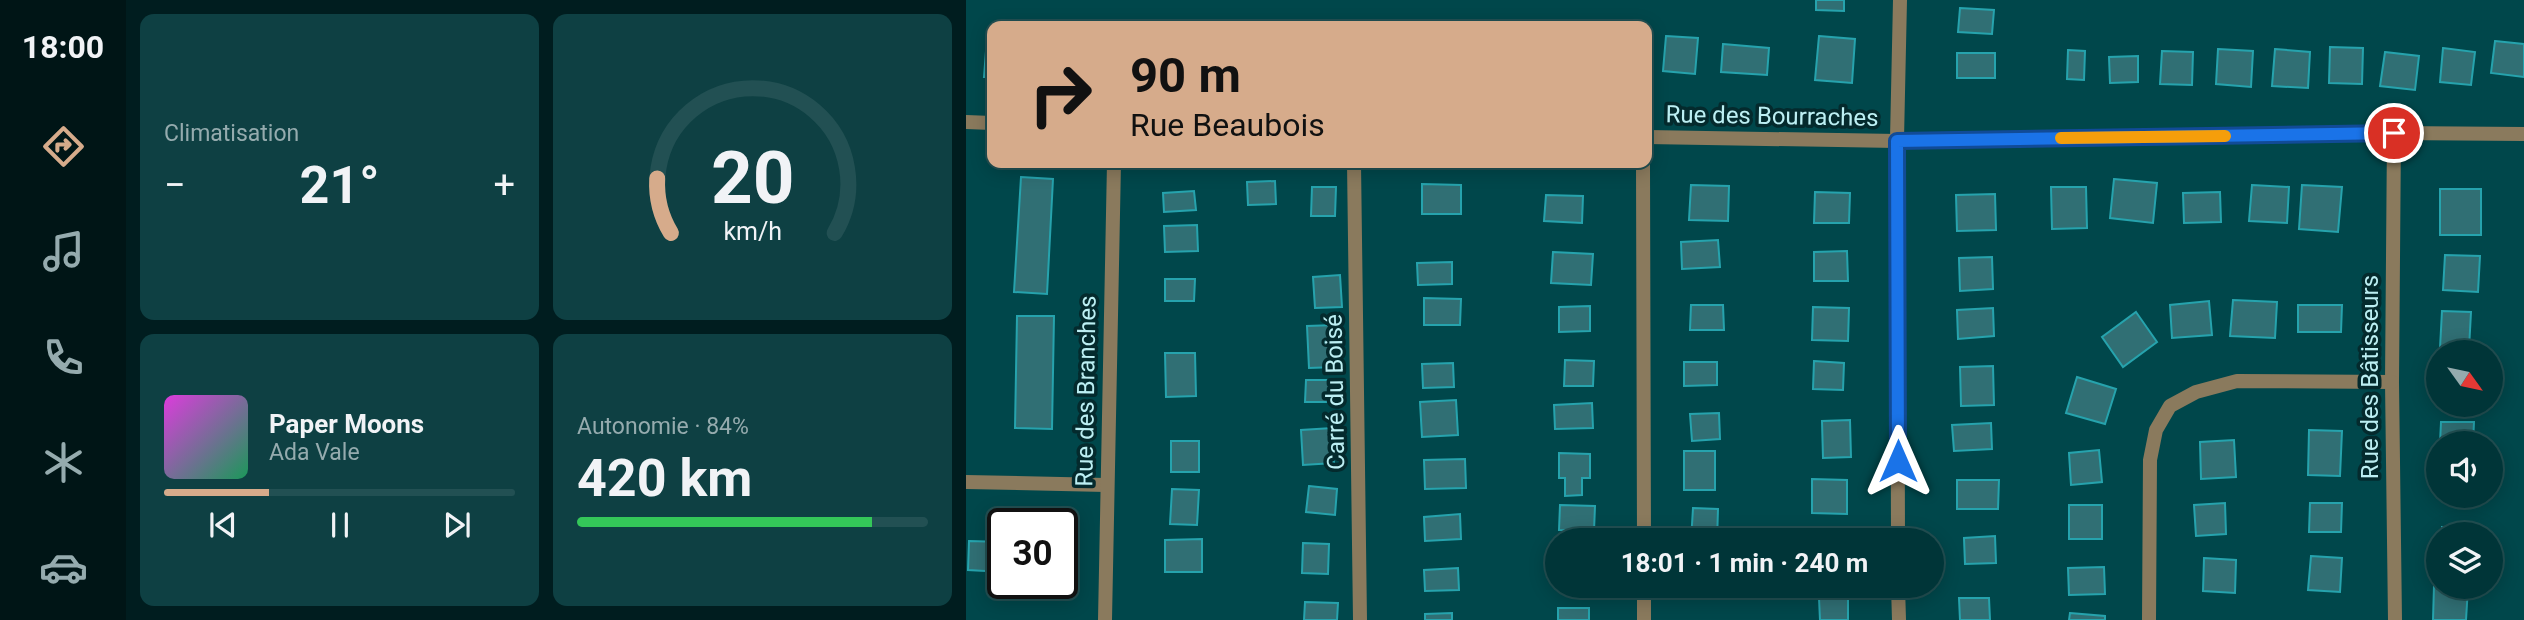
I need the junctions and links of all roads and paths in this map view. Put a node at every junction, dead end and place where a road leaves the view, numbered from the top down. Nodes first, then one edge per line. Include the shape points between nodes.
1 (1900, 0) edge
2 (966, 122) edge
3 (987, 123) edge
4 (2394, 133) junction
5 (2524, 134) edge
6 (1652, 137) edge
7 (1897, 141) junction
8 (1114, 168) edge
9 (1354, 168) edge
10 (1643, 168) edge
11 (2392, 382) junction
12 (966, 482) edge
13 (1106, 485) junction
14 (1644, 528) edge
15 (1898, 528) edge
16 (1644, 598) edge
17 (1898, 598) edge
18 (1105, 620) edge
19 (1360, 620) edge
20 (1644, 620) edge
21 (1899, 620) edge
22 (2149, 620) edge
23 (2395, 620) edge

1 - 7 street
2 - 3 street
4 - 5 street, Rue des Bourraches
4 - 7 street, Rue des Bourraches
4 - 11 street, Rue des Bâtisseurs
6 - 7 street, Rue des Bourraches
7 - 15 street
8 - 13 street, Rue des Branches
9 - 19 street, Carré du Boisé
10 - 14 street
11 - 22 street via 2237,381 2196,392 2170,406 2156,430 2150,460
11 - 23 street, Rue des Bâtisseurs
12 - 13 street
13 - 18 street, Rue des Branches
16 - 20 street
17 - 21 street

